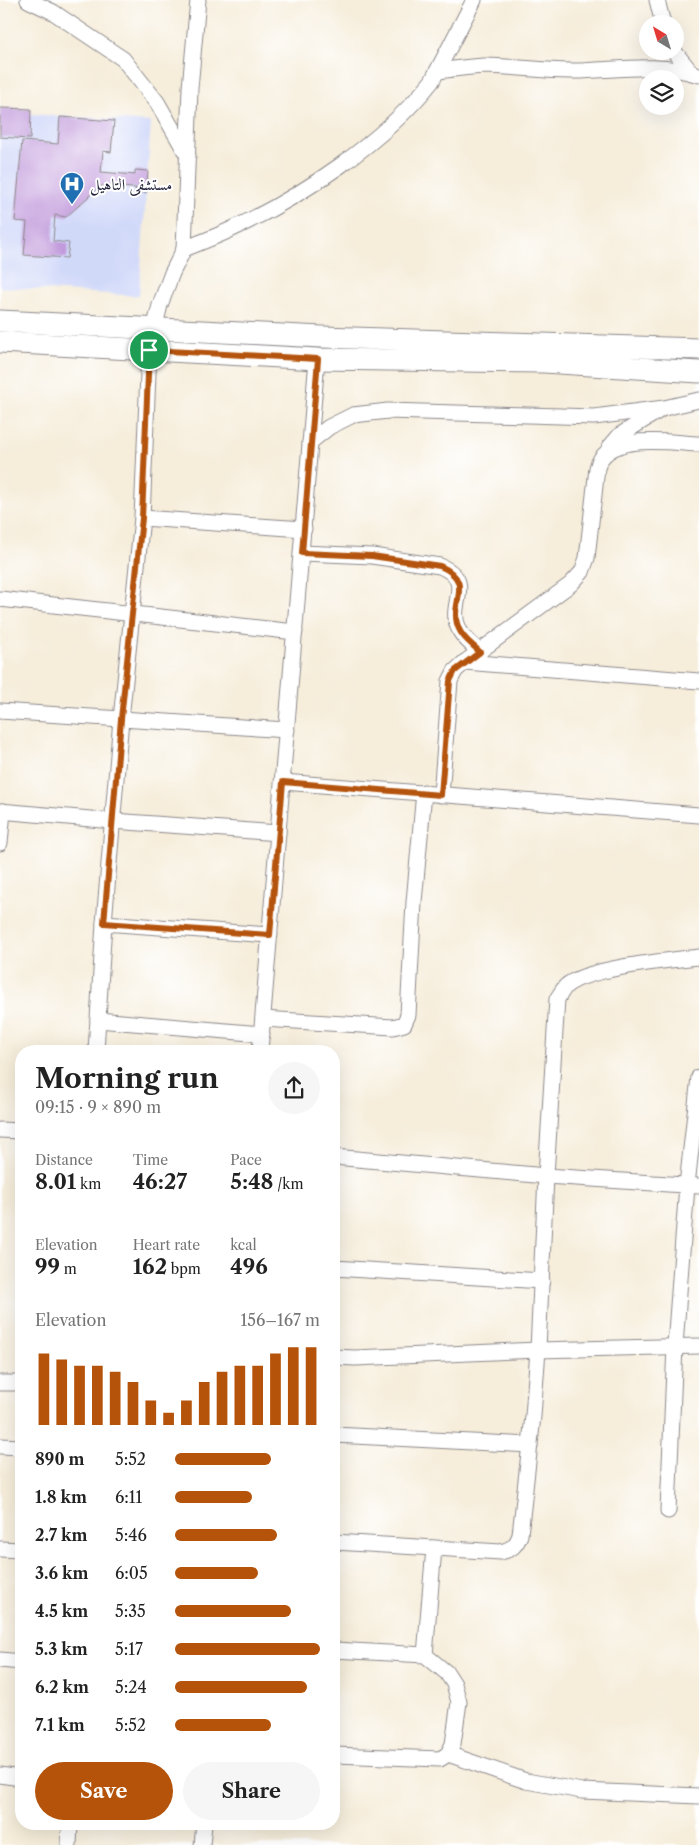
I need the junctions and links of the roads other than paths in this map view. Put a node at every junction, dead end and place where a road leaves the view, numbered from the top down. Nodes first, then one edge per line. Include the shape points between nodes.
1 (28, 0) edge
2 (198, 0) edge
3 (474, 0) edge
4 (657, 0) edge
5 (661, 15) edge
6 (682, 60) edge
7 (438, 71) junction
8 (695, 74) edge
9 (188, 156) junction
10 (184, 249) junction
11 (0, 321) edge
12 (153, 329) junction
13 (0, 342) edge
14 (699, 349) edge
15 (149, 350) junction
16 (318, 359) junction
17 (699, 372) edge
18 (699, 400) edge
19 (664, 408) junction
20 (310, 442) junction
21 (699, 444) edge
22 (603, 455) junction
23 (142, 518) junction
24 (304, 530) junction
25 (302, 553) junction
26 (0, 599) edge
27 (132, 614) junction
28 (295, 632) junction
29 (480, 652) junction
30 (465, 662) junction
31 (699, 681) edge
32 (0, 711) edge
33 (121, 719) junction
34 (287, 730) junction
35 (283, 782) junction
36 (424, 792) junction
37 (441, 795) junction
38 (2, 811) edge
39 (699, 815) edge
40 (113, 821) junction
41 (278, 833) junction
42 (0, 843) edge
43 (104, 923) junction
44 (270, 935) junction
45 (699, 957) edge
46 (263, 1019) junction
47 (98, 1020) junction
48 (262, 1034) junction
49 (96, 1045) edge
50 (261, 1045) edge
51 (699, 1077) edge
52 (0, 1130) edge
53 (15, 1131) edge
54 (340, 1158) edge
55 (546, 1176) junction
56 (693, 1186) edge
57 (340, 1268) edge
58 (542, 1281) junction
59 (675, 1346) junction
60 (699, 1346) edge
61 (538, 1350) junction
62 (340, 1358) edge
63 (0, 1383) edge
64 (15, 1383) edge
65 (340, 1435) edge
66 (530, 1445) junction
67 (0, 1446) edge
68 (15, 1447) edge
69 (668, 1510) dead end
70 (340, 1542) edge
71 (434, 1548) junction
72 (0, 1549) edge
73 (15, 1550) edge
74 (340, 1650) edge
75 (425, 1655) junction
76 (0, 1660) edge
77 (15, 1661) edge
78 (448, 1754) junction
79 (340, 1755) edge
80 (0, 1775) edge
81 (15, 1777) edge
82 (699, 1796) edge
83 (70, 1830) edge
84 (204, 1830) edge
85 (69, 1845) edge
86 (205, 1845) edge

1 - 9 street via 53,12 123,58 157,102
2 - 9 street
3 - 7 street
4 - 5 street
6 - 8 street
7 - 8 street via 485,66 577,71 662,68
7 - 10 street via 423,92 383,132 336,168 282,203
9 - 10 street
10 - 12 street via 172,273
11 - 12 main road
12 - 14 main road
12 - 15 street
13 - 15 main road
15 - 16 main road
15 - 23 street
16 - 17 main road via 544,362
16 - 20 street
18 - 19 street
19 - 20 street via 594,417 388,412 353,415 329,427
19 - 22 street via 620,435
20 - 24 street
21 - 22 street via 636,442 621,445
22 - 29 street via 597,468 588,558 582,572 547,603
23 - 24 street
23 - 27 street
24 - 25 street
25 - 28 street
25 - 29 street via 372,556 449,570 459,584 456,614 459,630
26 - 27 street
27 - 28 street
27 - 33 street
28 - 34 street
29 - 30 street
30 - 31 street
30 - 37 street via 450,681
32 - 33 street
33 - 34 street
33 - 40 street
34 - 35 street
35 - 36 street
35 - 41 street
36 - 37 street
36 - 46 street via 408,1016 404,1024 393,1027
37 - 39 street
38 - 40 street
38 - 42 street
40 - 41 street
40 - 43 street
41 - 44 street
43 - 44 street
43 - 47 street
44 - 46 street
45 - 55 street via 630,966 584,977 566,986 557,999
46 - 48 street
47 - 48 street
47 - 49 street
48 - 50 street
51 - 56 street
52 - 53 street
54 - 55 street
55 - 56 street
55 - 58 street
56 - 59 street
57 - 58 street
58 - 61 street
59 - 60 street
59 - 61 street
59 - 69 street
61 - 62 street
61 - 66 street
63 - 64 street
65 - 66 street
66 - 71 street via 517,1545 501,1552
67 - 68 street
70 - 71 street
71 - 75 street
72 - 73 street
74 - 75 street
75 - 78 street via 447,1673 457,1693 459,1702 453,1744
76 - 77 street
78 - 79 street via 440,1759
78 - 82 street via 526,1781 582,1791
80 - 81 street
83 - 85 street
84 - 86 street

